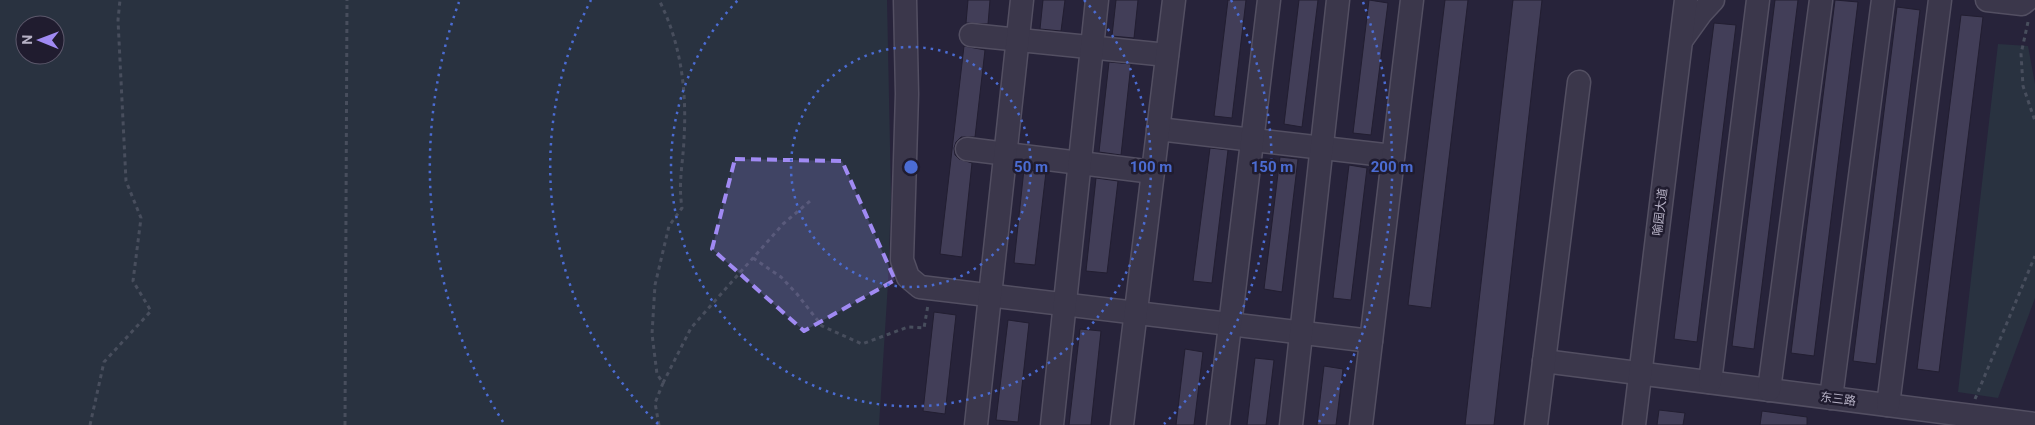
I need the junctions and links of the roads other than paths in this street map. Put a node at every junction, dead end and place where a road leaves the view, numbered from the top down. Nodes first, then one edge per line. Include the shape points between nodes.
1 (905, 0) edge
2 (1022, 0) edge
3 (1097, 0) edge
4 (1174, 0) edge
5 (1269, 0) edge
6 (1338, 0) edge
7 (1412, 0) edge
8 (1686, 0) edge
9 (1713, 0) edge
10 (1758, 0) edge
11 (1821, 0) edge
12 (1883, 0) edge
13 (1940, 0) edge
14 (1987, 0) edge
15 (2028, 9) edge
16 (971, 35) dead end
17 (1018, 40) junction
18 (1681, 41) junction
19 (1092, 48) junction
20 (1167, 55) junction
21 (1579, 82) dead end
22 (1158, 129) junction
23 (1252, 140) junction
24 (1322, 148) junction
25 (967, 149) dead end
26 (1005, 154) junction
27 (1393, 156) junction
28 (1080, 163) junction
29 (1153, 172) junction
30 (990, 295) junction
31 (1065, 304) junction
32 (1136, 313) junction
33 (1230, 324) junction
34 (1302, 332) junction
35 (1371, 341) junction
36 (1544, 361) junction
37 (1640, 373) junction
38 (1710, 382) junction
39 (1770, 390) junction
40 (1831, 398) junction
41 (1888, 405) junction
42 (1912, 417) edge
43 (2035, 424) edge
44 (976, 425) edge
45 (1052, 425) edge
46 (1122, 425) edge
47 (1218, 425) edge
48 (1292, 425) edge
49 (1361, 425) edge
50 (1536, 425) edge
51 (1634, 425) edge

1 - 30 street via 907,94 902,260 908,277 920,287
2 - 17 street
3 - 19 street
4 - 20 street
5 - 23 street
6 - 24 street
7 - 27 street
8 - 18 street, 喻园大道
9 - 18 street
10 - 38 street
11 - 39 street
12 - 40 street
13 - 41 street
14 - 15 street via 2022,4
16 - 17 street
17 - 19 street
17 - 26 street
18 - 37 street, 喻园大道
19 - 20 street
19 - 28 street
20 - 22 street
21 - 36 street
22 - 23 street
22 - 29 street
23 - 24 street
23 - 33 street
24 - 27 street
24 - 34 street
25 - 26 street
26 - 28 street
26 - 30 street
27 - 35 street
28 - 29 street
28 - 31 street
29 - 32 street
30 - 31 street
30 - 44 street
31 - 32 street
31 - 45 street
32 - 33 street
32 - 46 street
33 - 34 street
33 - 47 street
34 - 35 street
34 - 48 street
35 - 49 street
36 - 37 street, 东三路
36 - 50 street
37 - 38 street, 东三路
37 - 51 street, 喻园大道
38 - 39 street, 东三路
39 - 40 street, 东三路
40 - 41 street, 东三路
41 - 42 street, 东三路
42 - 43 street, 东三路 via 1968,415

